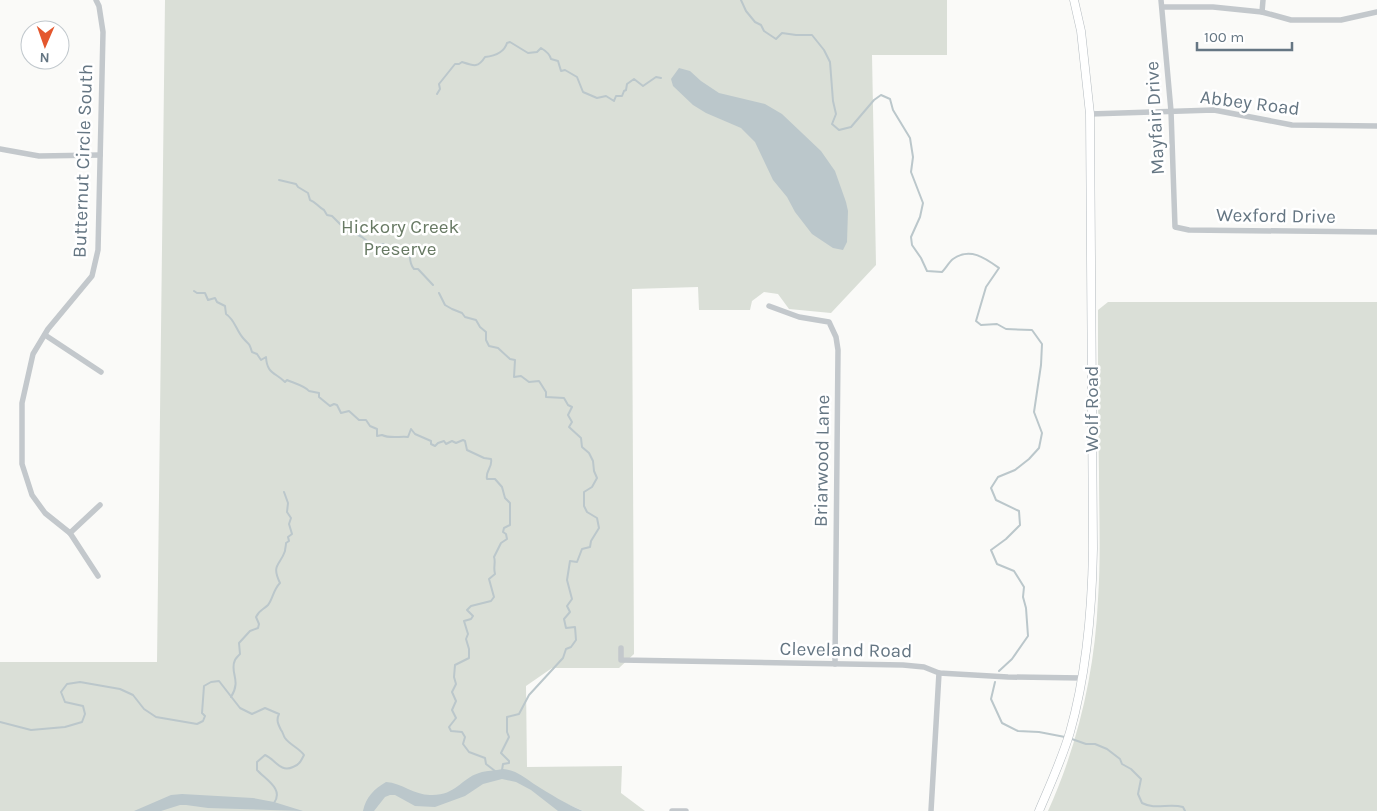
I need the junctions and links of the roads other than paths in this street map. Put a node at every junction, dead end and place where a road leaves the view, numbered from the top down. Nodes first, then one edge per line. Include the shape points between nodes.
1 (96, 0) edge
2 (1074, 0) edge
3 (1161, 0) edge
4 (1263, 0) edge
5 (1163, 7) junction
6 (1262, 12) junction
7 (1377, 12) edge
8 (1171, 111) junction
9 (1090, 114) junction
10 (1377, 126) edge
11 (0, 149) edge
12 (100, 155) junction
13 (1175, 227) joint
14 (1377, 232) edge
15 (769, 306) dead end
16 (45, 335) junction
17 (101, 372) dead end
18 (100, 505) dead end
19 (70, 533) junction
20 (98, 576) dead end
21 (621, 648) dead end
22 (835, 664) junction
23 (938, 673) junction
24 (1082, 678) junction
25 (672, 811) edge
26 (686, 811) edge
27 (931, 811) edge
28 (1039, 811) edge

1 - 12 street, Butternut Circle South via 103,32
2 - 9 main road, Wolf Road via 1081,31
3 - 5 street, Mayfair Drive
4 - 6 street
5 - 6 street via 1213,6
5 - 8 street, Mayfair Drive
6 - 7 street via 1291,20 1341,20
8 - 9 street, Abbey Road
8 - 10 street, Abbey Road via 1214,110 1292,124
8 - 13 street, Mayfair Drive
9 - 24 main road, Wolf Road via 1093,549 1090,628
11 - 12 street via 40,156
12 - 16 street, Butternut Circle South via 98,250 92,276
13 - 14 street, Wexford Drive via 1189,230
15 - 22 street, Briarwood Lane via 799,317 829,322 837,343
16 - 17 street
16 - 19 street, Butternut Circle South via 33,354 22,403 22,464 32,495 45,513
18 - 19 street
19 - 20 street, Butternut Circle South
21 - 22 street, Cleveland Road via 620,660
22 - 23 street, Cleveland Road via 903,665 924,667
23 - 24 street, Cleveland Road
23 - 27 street
24 - 28 main road, Wolf Road via 1070,730
25 - 26 street

